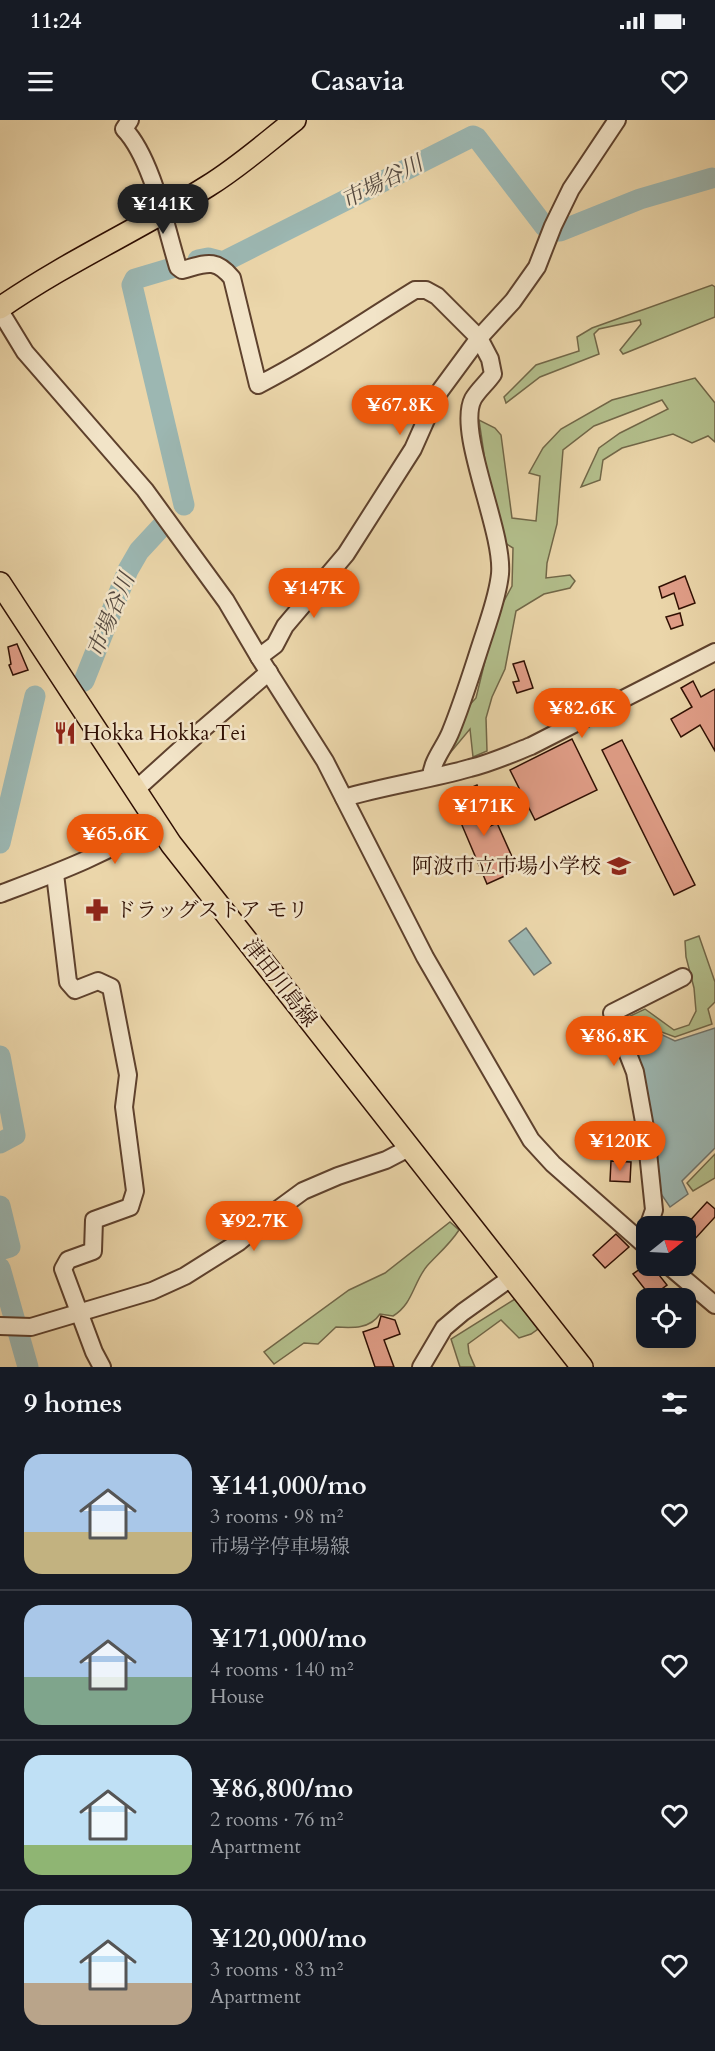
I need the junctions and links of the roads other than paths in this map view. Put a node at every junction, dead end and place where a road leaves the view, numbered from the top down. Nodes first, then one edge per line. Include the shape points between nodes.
1 (130, 120) edge
2 (296, 120) edge
3 (617, 120) edge
4 (162, 213) junction
5 (0, 310) edge
6 (479, 338) junction
7 (0, 583) edge
8 (715, 652) edge
9 (259, 657) junction
10 (269, 672) junction
11 (431, 777) junction
12 (134, 790) junction
13 (344, 798) junction
14 (156, 821) junction
15 (55, 874) junction
16 (0, 894) edge
17 (683, 977) dead end
18 (410, 1148) junction
19 (652, 1216) edge
20 (636, 1229) edge
21 (681, 1276) edge
22 (512, 1277) junction
23 (715, 1305) edge
24 (79, 1312) junction
25 (12, 1328) edge
26 (102, 1367) edge
27 (420, 1367) edge
28 (582, 1367) edge

1 - 4 street via 124,129 151,176
2 - 4 main road via 220,178
3 - 6 street via 571,189 537,267
4 - 5 main road via 63,268
4 - 6 street via 178,267 182,270 210,263 223,267 232,278 258,385 318,353 415,290 437,296
5 - 9 street via 25,352 146,490 226,601
6 - 9 street via 437,395 413,449 346,554 285,626 275,645
6 - 11 street via 493,374 473,399 469,418 499,552 500,573 464,699 431,767
7 - 12 main road, 津田川島線
8 - 11 street via 531,746
9 - 10 street
10 - 12 street
10 - 13 street via 326,761
11 - 13 street
12 - 14 main road, 津田川島線
13 - 20 street via 425,957 531,1140 553,1164
14 - 15 street via 134,837
14 - 18 main road, 津田川島線
15 - 16 street
15 - 24 street via 68,982 75,990 98,981 111,987 128,1075 124,1107 135,1191 130,1207 94,1220 93,1251 68,1260 63,1269
17 - 19 street via 612,1013 635,1072 646,1133
18 - 22 main road, 津田川島線
18 - 24 street via 303,1191 239,1242 185,1276 152,1291
21 - 23 street
22 - 27 street via 444,1329
22 - 28 main road, 津田川島線
24 - 25 street via 31,1328
24 - 26 street

